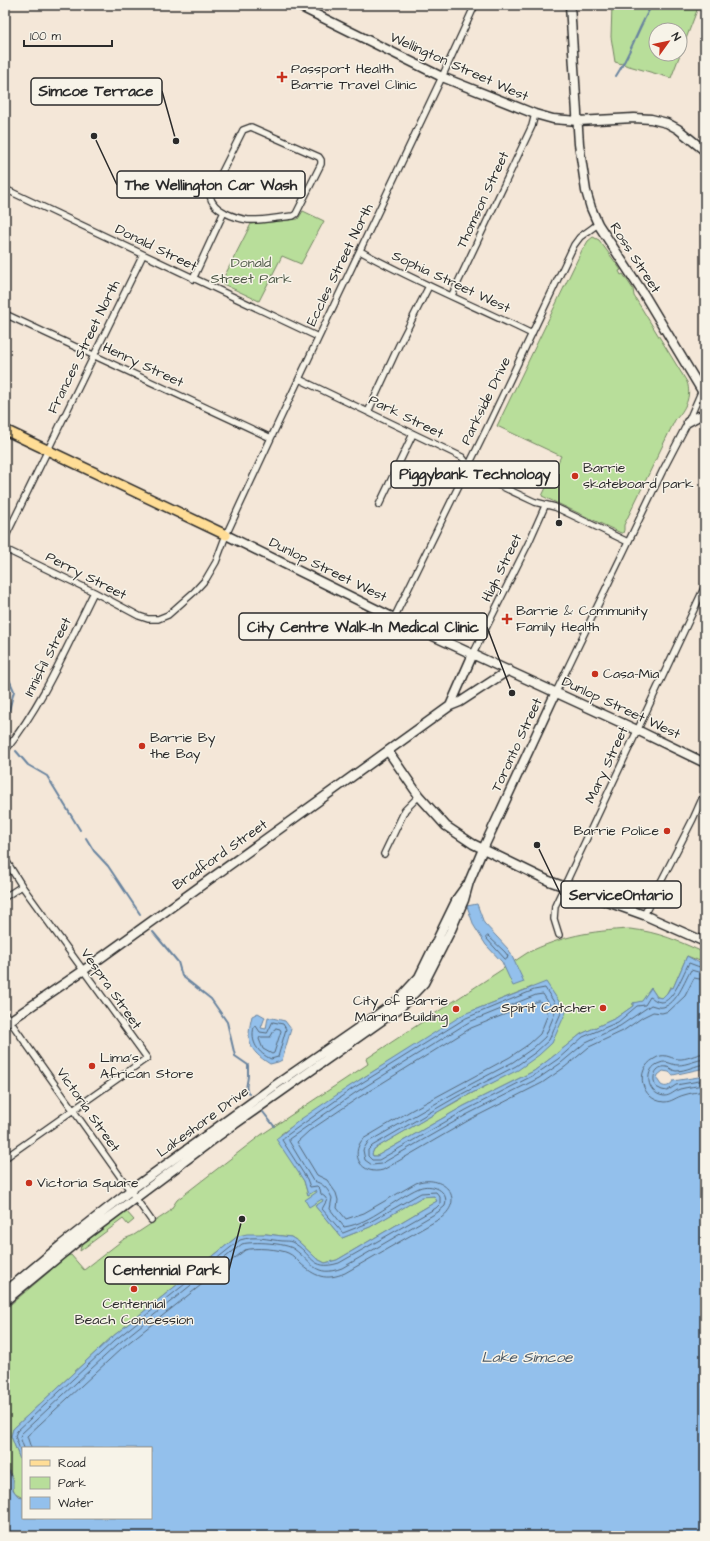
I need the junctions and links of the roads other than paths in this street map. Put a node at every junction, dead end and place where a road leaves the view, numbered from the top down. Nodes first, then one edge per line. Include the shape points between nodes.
1 (297, 5) edge
2 (475, 5) edge
3 (570, 5) edge
4 (442, 77) junction
5 (535, 114) junction
6 (578, 121) junction
7 (705, 151) edge
8 (5, 190) edge
9 (224, 212) junction
10 (598, 224) junction
11 (360, 250) junction
12 (143, 254) junction
13 (193, 279) junction
14 (429, 286) junction
15 (452, 295) junction
16 (5, 314) edge
17 (532, 334) junction
18 (318, 337) junction
19 (94, 356) junction
20 (299, 379) junction
21 (704, 390) edge
22 (368, 412) junction
23 (705, 416) edge
24 (688, 422) junction
25 (5, 430) edge
26 (413, 434) junction
27 (270, 438) junction
28 (48, 450) junction
29 (468, 464) junction
30 (378, 505) dead end
31 (545, 506) junction
32 (226, 535) junction
33 (5, 538) edge
34 (628, 542) junction
35 (5, 549) edge
36 (705, 586) edge
37 (94, 592) junction
38 (394, 618) junction
39 (158, 619) joint
40 (473, 654) junction
41 (509, 670) junction
42 (556, 692) junction
43 (450, 706) junction
44 (637, 730) junction
45 (5, 751) edge
46 (388, 751) junction
47 (705, 763) edge
48 (705, 792) edge
49 (419, 796) junction
50 (483, 849) junction
51 (384, 854) dead end
52 (5, 859) edge
53 (22, 886) junction
54 (564, 886) junction
55 (5, 897) edge
56 (644, 916) junction
57 (559, 935) dead end
58 (705, 942) edge
59 (84, 970) junction
60 (422, 980) junction
61 (7, 1020) edge
62 (73, 1110) junction
63 (5, 1158) edge
64 (130, 1190) junction
65 (136, 1198) junction
66 (152, 1220) dead end
67 (5, 1292) edge
68 (5, 1301) edge

1 - 4 main road, Wellington Street West
2 - 4 street, Eccles Street North
3 - 6 main road, Ross Street
4 - 5 main road, Wellington Street West
4 - 11 street, Eccles Street North
5 - 6 main road, Wellington Street West via 552,119
5 - 15 street, Thomson Street via 532,126
6 - 7 main road, Wellington Street West via 651,119 678,129
6 - 10 main road, Ross Street via 586,191
8 - 12 street, Donald Street
9 - 9 street via 249,220 293,216 321,160 251,127 243,130 210,196 215,206
9 - 13 street
10 - 17 street, Parkside Drive via 574,245
10 - 21 main road, Ross Street
11 - 14 street, Sophia Street West
11 - 18 street, Eccles Street North
12 - 13 street, Donald Street
12 - 19 street, Frances Street North
13 - 18 street, Donald Street
14 - 15 street, Sophia Street West
14 - 22 street
15 - 17 street, Sophia Street West
16 - 19 street, Henry Street
17 - 29 street, Parkside Drive
18 - 20 street, Eccles Street North
19 - 27 street, Henry Street
19 - 28 street, Frances Street North
20 - 22 street, Park Street
20 - 27 street, Eccles Street North
21 - 24 street, Toronto Street
22 - 26 street, Park Street
23 - 24 main road
24 - 34 street, Toronto Street
25 - 28 main road, Dunlop Street West
26 - 29 street, Park Street via 462,457
26 - 30 street
27 - 32 street, Eccles Street North
28 - 32 main road, Dunlop Street West
28 - 33 street, Frances Street North
29 - 31 street, Park Street via 475,474
29 - 38 street, Parkside Drive
31 - 34 street, Park Street via 561,510
31 - 40 street, High Street
32 - 38 main road, Dunlop Street West
32 - 39 street, Eccles Street North via 216,562 206,579 175,610
34 - 42 street, Toronto Street
35 - 37 street, Perry Street
36 - 44 street, Mary Street
37 - 39 street, Perry Street via 139,616
37 - 45 street, Innisfil Street via 37,706
38 - 40 main road, Dunlop Street West
40 - 41 main road, Dunlop Street West
40 - 43 main road, High Street
41 - 42 main road, Dunlop Street West
41 - 43 main road, Bradford Street
42 - 44 main road, Dunlop Street West
42 - 50 main road, Toronto Street
43 - 46 main road, Bradford Street
44 - 47 main road, Dunlop Street West
44 - 54 street, Mary Street
46 - 49 main road
46 - 59 main road, Bradford Street
48 - 56 street
49 - 50 main road via 446,826
49 - 51 street via 405,810
50 - 54 main road
50 - 60 main road, Toronto Street via 469,882 458,897
52 - 53 street, Vespra Street
53 - 55 street
53 - 59 street, Vespra Street
54 - 56 main road
54 - 57 street, Mary Street via 555,906 554,919
56 - 58 main road
59 - 61 main road, Bradford Street
59 - 62 street, Vespra Street via 147,1058
60 - 64 main road, Lakeshore Drive via 389,1008 277,1084
60 - 65 main road via 401,1007 218,1136
61 - 62 street, Victoria Street
62 - 63 street
62 - 64 street, Victoria Street
64 - 65 street, Victoria Street
64 - 67 main road, Lakeshore Drive
65 - 66 street, Victoria Street
65 - 68 main road

